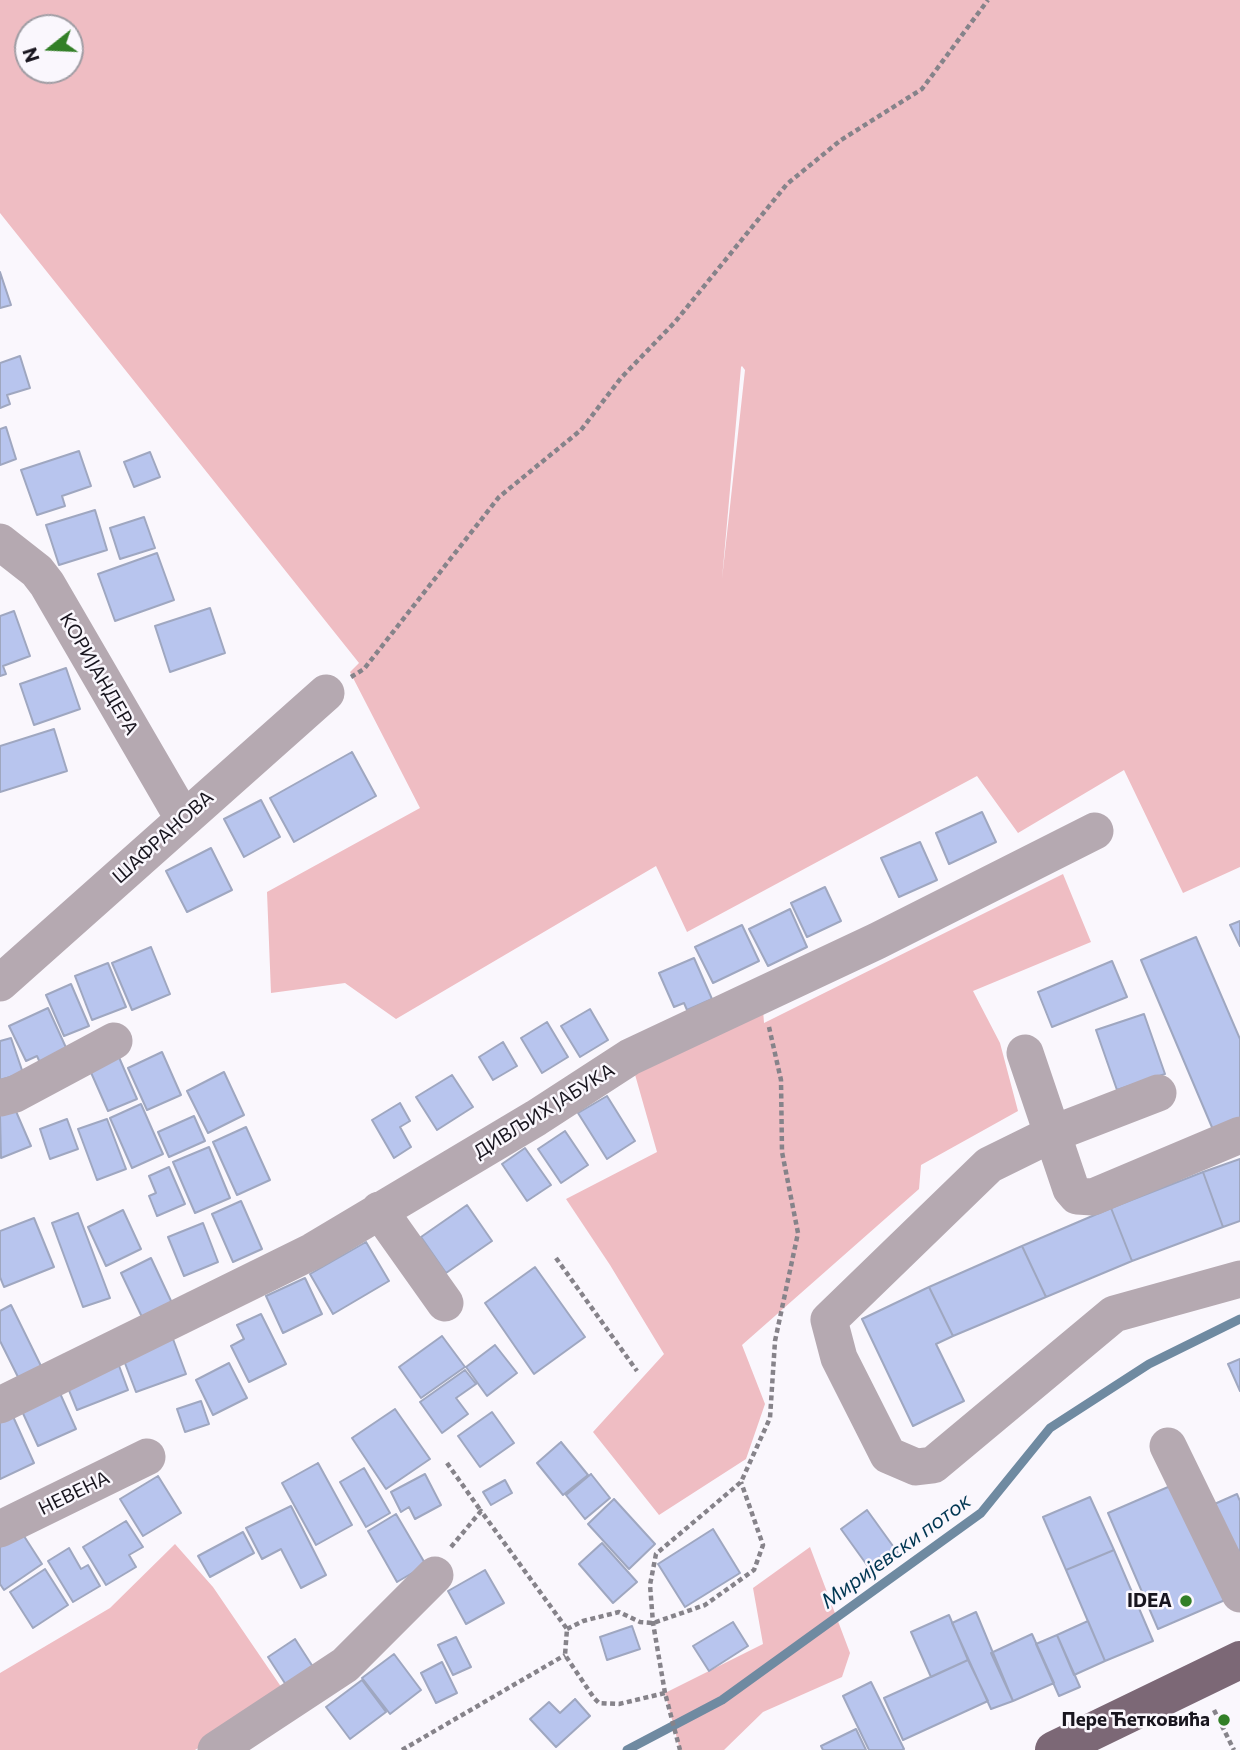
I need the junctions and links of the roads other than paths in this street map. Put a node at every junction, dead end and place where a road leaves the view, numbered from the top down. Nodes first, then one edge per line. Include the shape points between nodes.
1 (0, 542) edge
2 (326, 692) road end
3 (183, 818) junction
4 (1095, 831) dead end
5 (0, 983) edge
6 (114, 1041) dead end
7 (1026, 1053) dead end
8 (1158, 1093) dead end
9 (0, 1098) edge
10 (1052, 1134) junction
11 (1240, 1135) edge
12 (379, 1210) junction
13 (1240, 1279) edge
14 (445, 1303) dead end
15 (0, 1405) edge
16 (1168, 1446) dead end
17 (147, 1457) dead end
18 (0, 1529) edge
19 (435, 1575) road end
20 (1240, 1594) edge
21 (1240, 1660) edge
22 (216, 1750) edge
23 (1054, 1750) edge

1 - 3 street, КОРИЈАНДЕРА via 37,570 47,584
2 - 3 street, ШАФРАНОВА
3 - 5 street, ШАФРАНОВА
4 - 12 street, ДИВЉИХ ЈАБУКА via 630,1057
6 - 9 street
7 - 10 street
8 - 10 street
10 - 11 street via 1071,1189 1085,1198
10 - 13 street via 989,1165 829,1320 839,1358 888,1455 916,1467 933,1465 1114,1314
12 - 14 street
12 - 15 street, ДИВЉИХ ЈАБУКА via 313,1251
16 - 20 street
17 - 18 street, НЕВЕНА
19 - 22 street via 345,1665
21 - 23 main road

